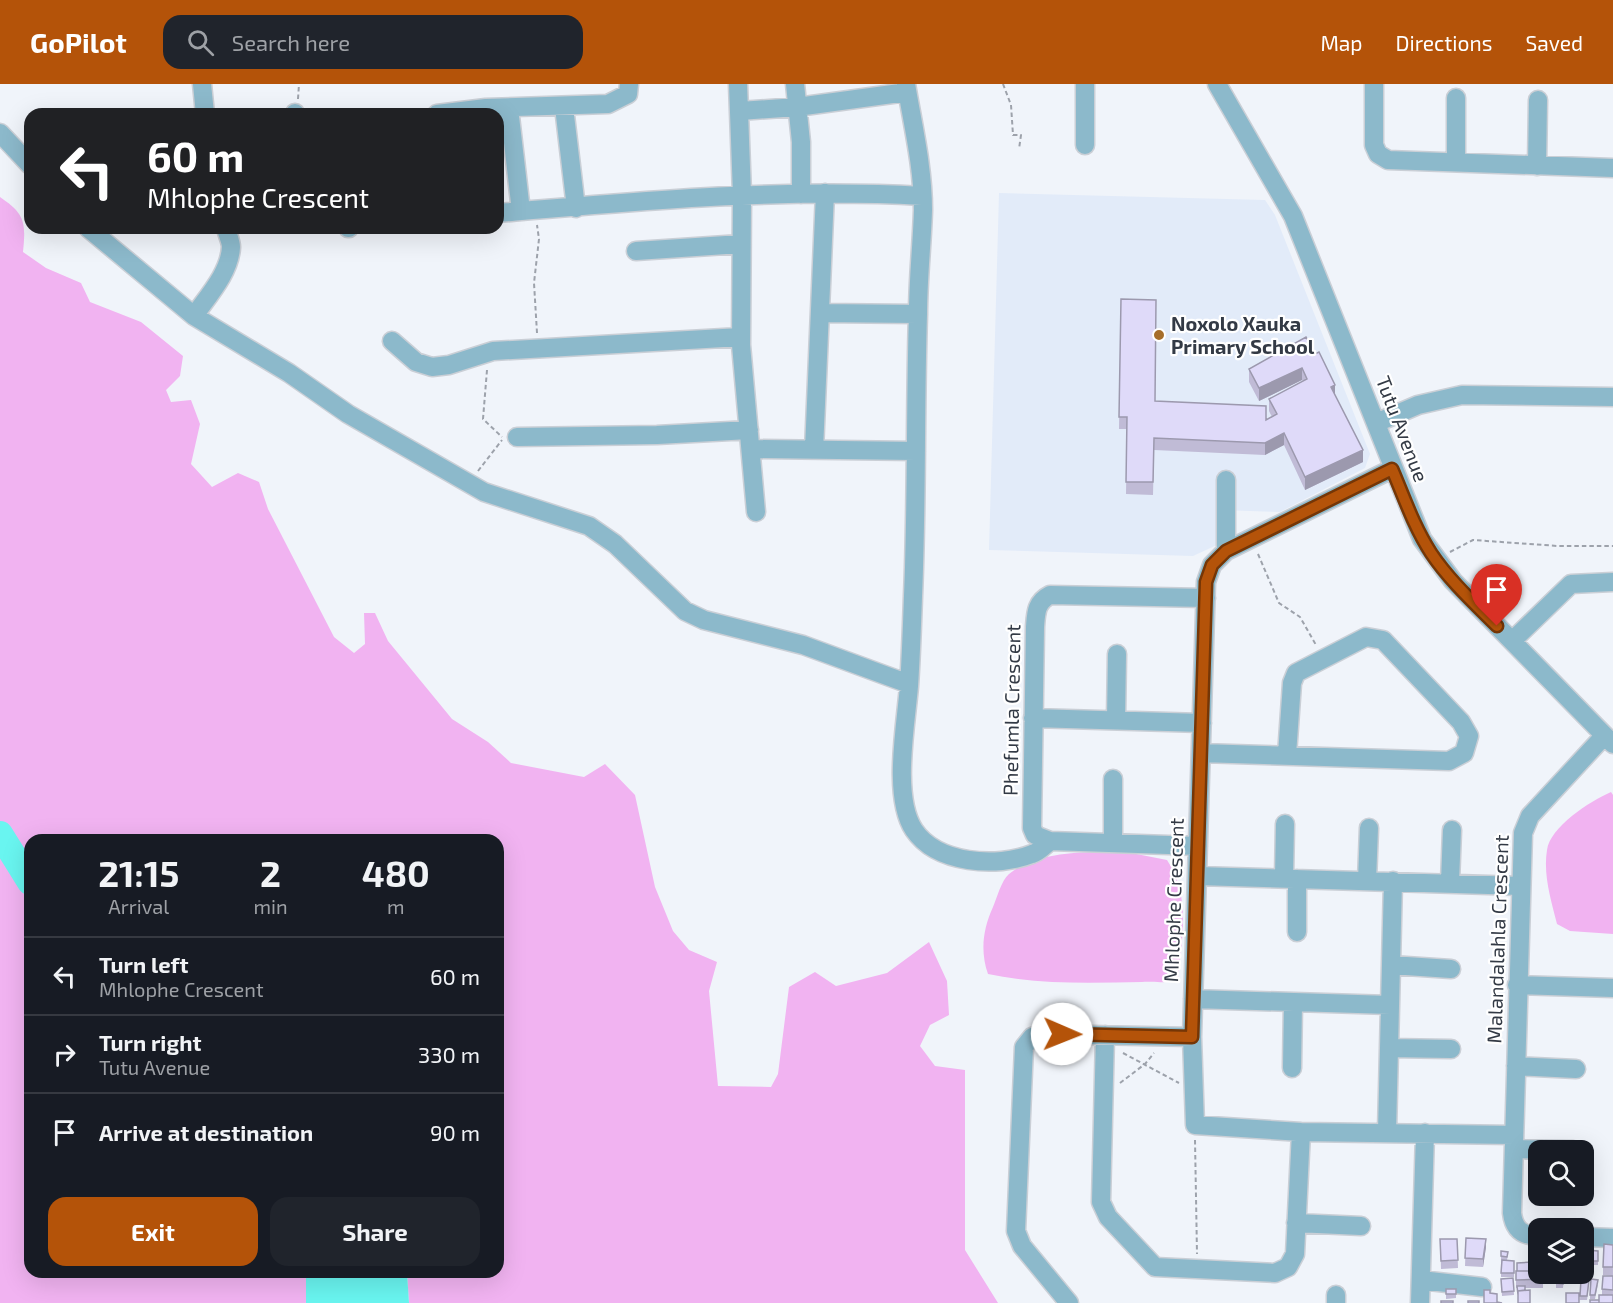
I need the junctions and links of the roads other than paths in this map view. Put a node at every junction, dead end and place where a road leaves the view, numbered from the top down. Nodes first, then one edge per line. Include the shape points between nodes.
1 (202, 84) edge
2 (629, 84) edge
3 (738, 84) edge
4 (795, 84) edge
5 (1086, 84) edge
6 (1374, 84) edge
7 (1223, 86) edge
8 (907, 88) edge
9 (1456, 98) dead end
10 (1538, 100) dead end
11 (564, 107) junction
12 (797, 107) junction
13 (204, 108) edge
14 (504, 108) edge
15 (509, 108) junction
16 (740, 111) junction
17 (0, 133) edge
18 (1085, 145) dead end
19 (24, 159) edge
20 (1456, 162) junction
21 (1538, 166) junction
22 (1613, 168) edge
23 (825, 193) junction
24 (801, 194) junction
25 (742, 195) junction
26 (922, 196) junction
27 (576, 208) junction
28 (528, 211) junction
29 (504, 213) edge
30 (95, 234) edge
31 (228, 234) edge
32 (741, 244) junction
33 (636, 251) dead end
34 (820, 313) junction
35 (918, 314) junction
36 (194, 316) junction
37 (741, 337) junction
38 (392, 341) dead end
39 (1613, 398) edge
40 (1376, 423) junction
41 (749, 430) junction
42 (510, 437) road end
43 (752, 449) junction
44 (814, 450) junction
45 (916, 451) junction
46 (1392, 469) junction
47 (1226, 480) dead end
48 (756, 512) dead end
49 (1226, 551) junction
50 (1613, 582) edge
51 (1206, 598) junction
52 (1512, 641) junction
53 (1117, 654) dead end
54 (909, 684) junction
55 (1034, 718) junction
56 (1116, 720) junction
57 (1202, 723) junction
58 (1609, 740) edge
59 (1201, 753) junction
60 (1287, 755) junction
61 (1113, 779) dead end
62 (1285, 824) dead end
63 (1370, 828) dead end
64 (1452, 830) dead end
65 (1050, 842) junction
66 (1113, 843) junction
67 (1198, 846) junction
68 (1198, 876) junction
69 (1291, 879) junction
70 (1367, 881) junction
71 (1393, 881) junction
72 (1450, 882) junction
73 (1521, 886) junction
74 (1297, 932) dead end
75 (1391, 965) junction
76 (1450, 969) dead end
77 (1517, 985) junction
78 (1613, 988) edge
79 (1193, 999) junction
80 (1293, 1002) junction
81 (1390, 1005) junction
82 (1192, 1037) junction
83 (1105, 1039) junction
84 (1389, 1048) junction
85 (1451, 1049) dead end
86 (1516, 1066) junction
87 (1292, 1068) dead end
88 (1576, 1069) dead end
89 (1301, 1132) junction
90 (1386, 1132) junction
91 (1425, 1133) junction
92 (1514, 1142) junction
93 (1528, 1144) edge
94 (1296, 1223) junction
95 (1360, 1226) dead end
96 (1528, 1236) edge
97 (1594, 1237) edge
98 (1613, 1238) edge
99 (1421, 1280) junction
100 (1482, 1287) dead end
101 (1069, 1303) edge
102 (1420, 1303) edge

1 - 13 street
2 - 11 street via 628,94 615,102
3 - 16 street
4 - 12 street
5 - 18 street
6 - 20 street via 1374,146 1378,154 1388,160
7 - 40 street, Tutu Avenue via 1293,216
8 - 12 street
8 - 26 street
9 - 20 street
10 - 21 street
11 - 15 street
11 - 27 street
12 - 16 street
12 - 24 street
14 - 15 street
15 - 28 street
16 - 25 street
17 - 19 street
20 - 21 street
21 - 22 street
23 - 24 street
23 - 26 street
23 - 34 street
24 - 25 street
25 - 27 street
25 - 32 street
26 - 35 street
27 - 28 street
28 - 29 street
30 - 36 street
31 - 36 street via 231,246 221,277
32 - 33 street
32 - 37 street
34 - 35 street
34 - 44 street
35 - 45 street
36 - 54 street via 348,414 467,483 589,526 615,544 686,611 704,620 803,645
37 - 38 street via 537,348 487,353 449,366 432,367 416,362
37 - 41 street
39 - 40 street via 1462,395 1418,405
40 - 46 street, Tutu Avenue
41 - 42 street
41 - 43 street
43 - 44 street
43 - 48 street
44 - 45 street
45 - 54 street
46 - 49 street, Mhlophe Crescent
46 - 52 street, Tutu Avenue via 1431,554
47 - 49 street
49 - 51 street, Mhlophe Crescent via 1209,572
50 - 52 street via 1572,584
51 - 55 street, Phefumla Crescent via 1055,594 1046,597 1037,609
51 - 57 street, Mhlophe Crescent
52 - 58 street, Tutu Avenue
53 - 56 street
54 - 65 street via 903,793 914,829 936,848 980,861 1032,854
55 - 56 street
55 - 65 street, Phefumla Crescent via 1032,828 1039,838
56 - 57 street
57 - 59 street, Mhlophe Crescent
58 - 73 street, Malandalahla Crescent via 1526,824
59 - 60 street
59 - 67 street, Mhlophe Crescent
60 - 60 street via 1449,761 1467,748 1469,736 1461,722 1383,640 1366,637 1300,670 1293,678
61 - 66 street
62 - 69 street
63 - 70 street
64 - 72 street
65 - 66 street
66 - 67 street
67 - 68 street, Mhlophe Crescent
68 - 69 street
68 - 79 street, Mhlophe Crescent
69 - 70 street
69 - 74 street
70 - 71 street
71 - 72 street
71 - 75 street
72 - 73 street
73 - 77 street, Malandalahla Crescent
75 - 76 street
75 - 81 street
77 - 78 street
77 - 86 street, Malandalahla Crescent
79 - 80 street
79 - 82 street, Mhlophe Crescent
80 - 81 street
80 - 87 street
81 - 84 street
82 - 83 street
82 - 89 street, Mhlophe Crescent via 1195,1125
83 - 94 street via 1101,1202 1144,1258 1155,1267 1282,1271 1294,1259
83 - 101 street via 1041,1034 1032,1037 1023,1049 1016,1231 1022,1246
84 - 85 street
84 - 90 street
86 - 88 street, Malandalahla Crescent
86 - 92 street, Malandalahla Crescent
89 - 90 street
89 - 94 street
90 - 91 street
91 - 92 street
91 - 99 street
92 - 93 street
92 - 96 street, Malandalahla Crescent via 1513,1222
94 - 95 street
97 - 98 street
99 - 100 street
99 - 102 street

